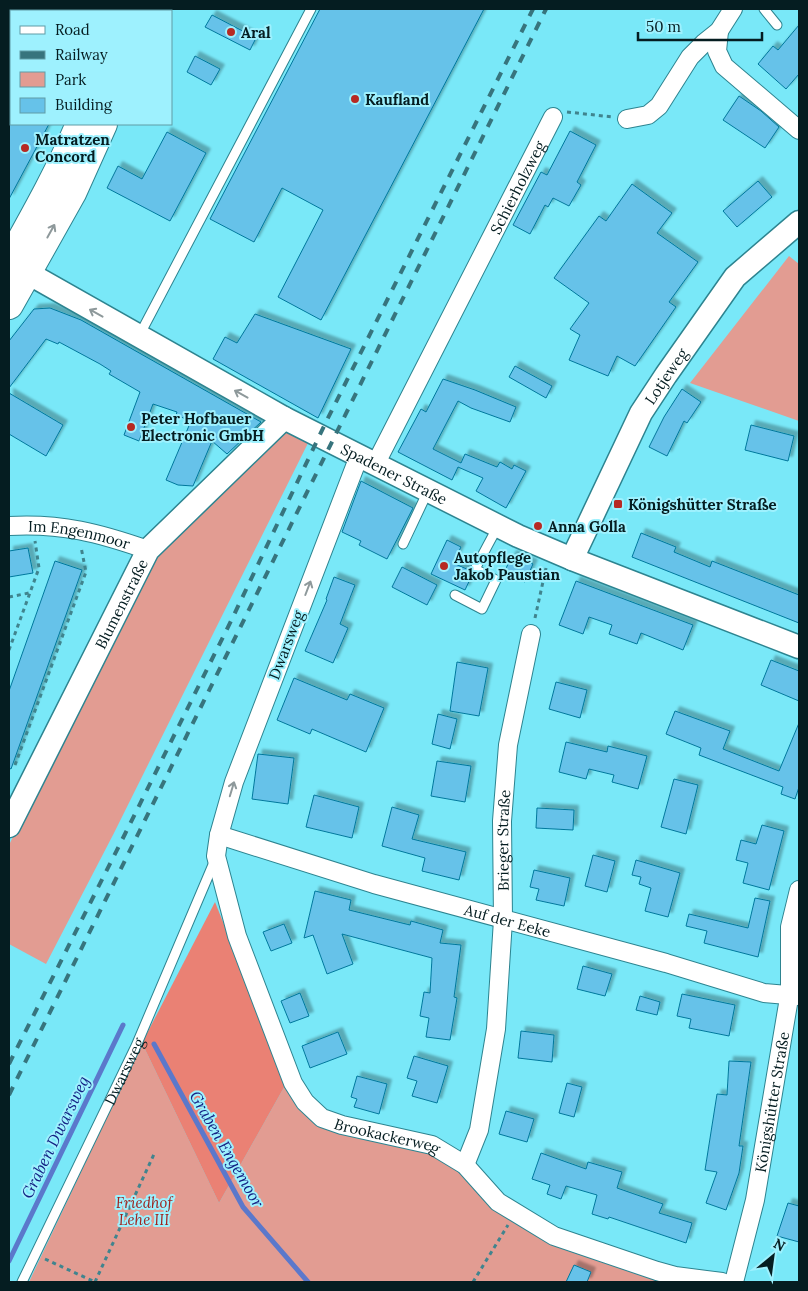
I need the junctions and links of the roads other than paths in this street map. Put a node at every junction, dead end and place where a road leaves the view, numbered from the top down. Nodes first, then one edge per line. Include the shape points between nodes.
1 (311, 9) edge
2 (733, 9) edge
3 (764, 9) edge
4 (776, 25) dead end
5 (719, 31) junction
6 (553, 117) road end
7 (627, 119) road end
8 (80, 125) edge
9 (103, 125) edge
10 (799, 130) edge
11 (799, 222) edge
12 (15, 266) edge
13 (9, 305) edge
14 (138, 336) junction
15 (284, 418) junction
16 (367, 460) junction
17 (428, 491) junction
18 (9, 526) edge
19 (498, 526) junction
20 (404, 544) dead end
21 (148, 550) junction
22 (572, 559) junction
23 (455, 595) dead end
24 (531, 634) road end
25 (799, 647) edge
26 (9, 826) edge
27 (218, 835) junction
28 (216, 856) junction
29 (799, 890) edge
30 (504, 920) junction
31 (794, 995) edge
32 (465, 1165) junction
33 (22, 1282) edge
34 (722, 1282) edge
35 (734, 1282) edge

1 - 14 lane
2 - 5 street
3 - 4 lane
5 - 7 street via 690,57 659,106 648,115
5 - 10 street via 717,51 724,66
6 - 16 street, Schierholzweg
8 - 12 main road
12 -> 9 main road via 72,193
11 - 22 street, Lotjeweg via 735,278 666,375 641,414
12 - 13 main road
14 -> 12 street, Spadener Straße
15 -> 14 street, Spadener Straße
15 - 16 street, Spadener Straße
15 - 21 street, Blumenstraße
16 - 17 street, Spadener Straße
27 -> 16 street, Dwarsweg via 234,782
17 - 19 street, Spadener Straße
17 - 20 lane
18 - 21 street, Im Engenmoor via 78,529
19 - 22 street, Spadener Straße
19 - 23 lane via 475,569 496,580 482,609
21 - 26 street, Blumenstraße
22 - 25 street, Spadener Straße
24 - 30 street, Brieger Straße via 508,745 502,821
27 - 28 street, Brookackerweg
27 - 30 street, Auf der Eeke via 374,884
28 - 32 street, Brookackerweg via 237,936 293,1083 304,1102 322,1118 432,1145
28 - 33 lane, Dwarsweg via 136,1046
29 - 31 street, Königshütter Straße via 790,927
30 - 31 street, Auf der Eeke via 764,993
30 - 32 street, Brieger Straße via 496,1030 480,1130
31 - 35 street, Königshütter Straße via 755,1200
32 - 34 street, Brookackerweg via 498,1202 554,1236 675,1276

